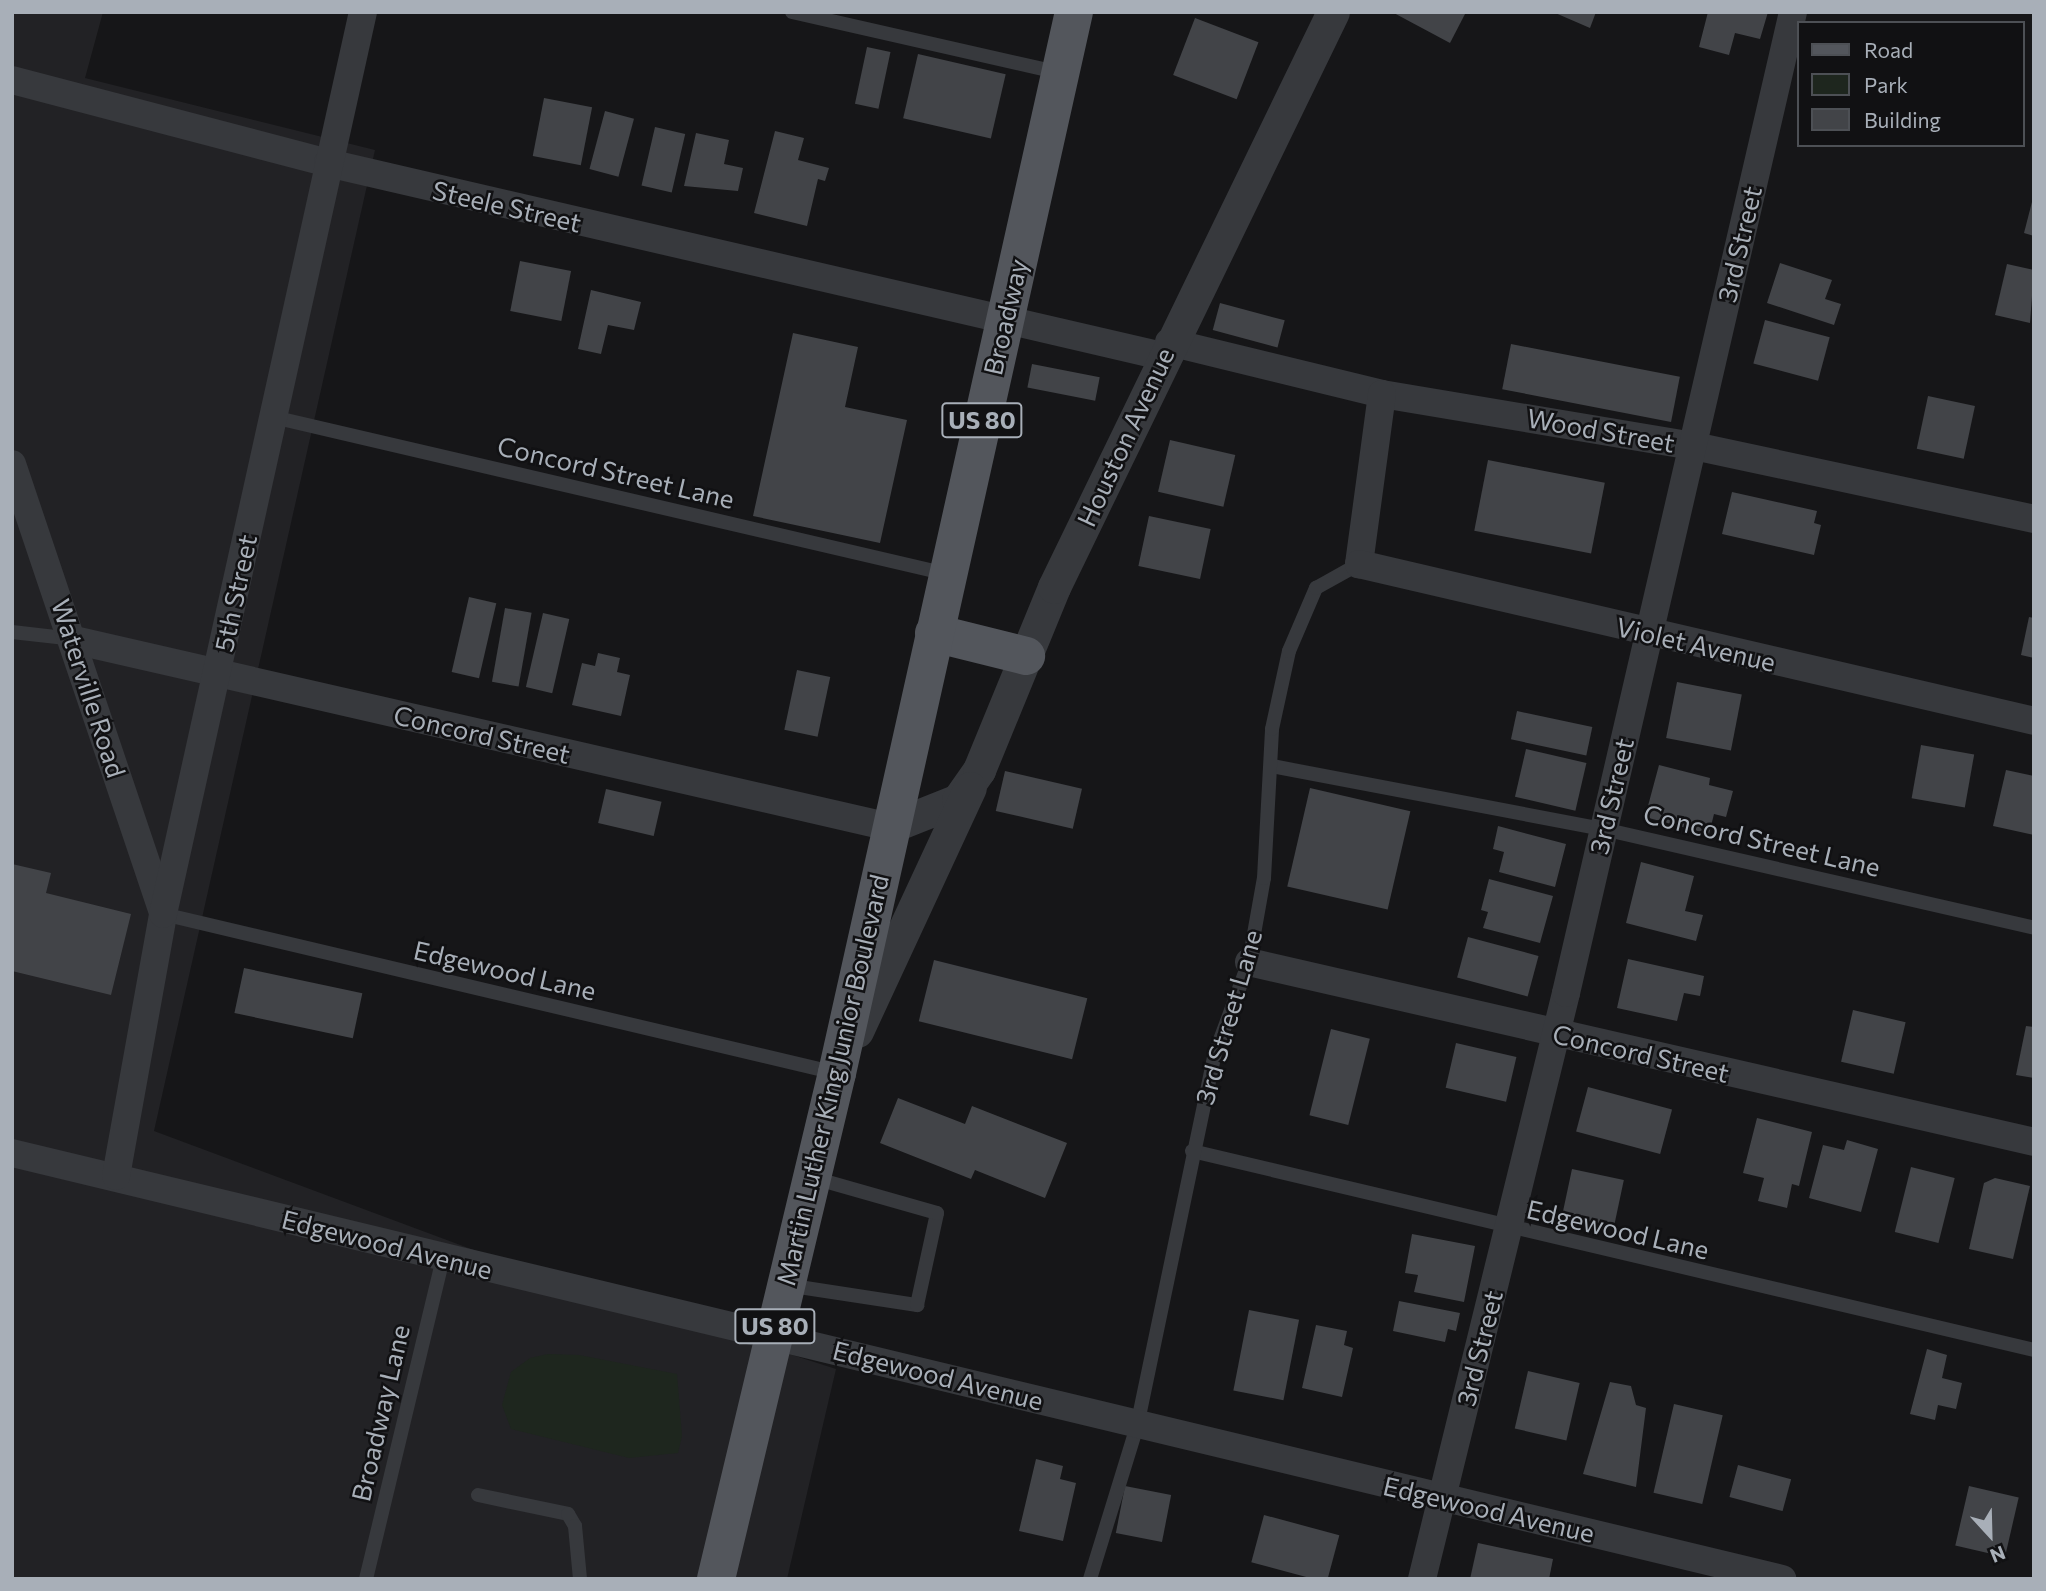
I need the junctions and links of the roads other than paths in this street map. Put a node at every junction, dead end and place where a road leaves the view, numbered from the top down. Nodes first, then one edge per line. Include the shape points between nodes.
1 (363, 12) edge
2 (792, 12) edge
3 (1074, 12) edge
4 (1333, 12) edge
5 (1793, 12) edge
6 (1060, 73) junction
7 (12, 80) edge
8 (328, 163) junction
9 (1003, 323) junction
10 (1166, 349) junction
11 (1382, 394) junction
12 (273, 417) junction
13 (1694, 446) junction
14 (12, 464) edge
15 (2034, 519) edge
16 (1359, 564) junction
17 (947, 575) junction
18 (12, 632) edge
19 (934, 633) junction
20 (1647, 633) junction
21 (74, 639) junction
22 (1026, 656) junction
23 (217, 674) junction
24 (2034, 721) edge
25 (1272, 766) junction
26 (979, 770) junction
27 (890, 827) junction
28 (1603, 829) junction
29 (163, 914) junction
30 (2034, 928) edge
31 (1249, 962) junction
32 (1555, 1036) junction
33 (837, 1073) junction
34 (2034, 1142) edge
35 (1192, 1151) junction
36 (12, 1153) edge
37 (116, 1176) junction
38 (811, 1177) junction
39 (1509, 1229) junction
40 (443, 1258) junction
41 (785, 1285) junction
42 (772, 1338) junction
43 (2034, 1350) edge
44 (1137, 1426) junction
45 (478, 1495) dead end
46 (1442, 1497) junction
47 (1765, 1577) edge
48 (366, 1579) edge
49 (580, 1579) edge
50 (716, 1579) edge
51 (1090, 1579) edge
52 (1422, 1579) edge

1 - 8 street, 5th Street
2 - 6 lane
3 - 6 main road, Broadway / US 80
4 - 10 street, Houston Avenue
5 - 13 street, 3rd Street
6 - 9 main road, Broadway / US 80
7 - 8 street, Steele Street
8 - 9 street, Steele Street
8 - 12 street, 5th Street
9 - 10 street, Wood Street
9 - 17 main road, Broadway / US 80
10 - 11 street, Wood Street
10 - 22 street, Houston Avenue
11 - 13 street, Wood Street
11 - 16 street
12 - 17 lane, Concord Street Lane
12 - 23 street, 5th Street
13 - 15 street, Wood Street
13 - 20 street, 3rd Street
14 - 21 street, Waterville Road
16 - 20 street, Violet Avenue
16 - 25 lane, 3rd Street Lane via 1315,587 1289,651 1272,729
17 - 19 main road, Broadway / US 80
18 - 21 lane
19 - 22 main road
19 - 27 main road, Broadway / US 80
20 - 24 street, Violet Avenue
20 - 28 street, 3rd Street
21 - 23 street, Concord Street
21 - 29 street, Waterville Road
22 - 26 street, Houston Avenue
23 - 27 street, Concord Street
23 - 29 street, 5th Street
25 - 28 lane, Concord Street Lane
25 - 31 lane, 3rd Street Lane via 1264,878
26 - 27 street, Houston Avenue via 958,800
26 - 33 street
27 - 33 main road, Martin Luther King Junior Boulevard / US 80
28 - 30 lane, Concord Street Lane
28 - 32 street, 3rd Street
29 - 33 lane, Edgewood Lane
29 - 37 street, 5th Street
31 - 32 street, Concord Street via 1534,1026
31 - 35 lane, 3rd Street Lane via 1214,1056
32 - 34 street, Concord Street
32 - 39 street, 3rd Street
33 - 38 main road, Martin Luther King Junior Boulevard / US 80
35 - 39 lane, Edgewood Lane
35 - 44 lane, 3rd Street Lane
36 - 37 street, Edgewood Avenue
37 - 40 street, Edgewood Avenue
38 - 41 main road, Martin Luther King Junior Boulevard / US 80
38 - 41 lane via 937,1213 917,1305
39 - 43 lane, Edgewood Lane
39 - 46 street, 3rd Street
40 - 42 street, Edgewood Avenue
40 - 48 lane, Broadway Lane
41 - 42 main road, Martin Luther King Junior Boulevard / US 80
42 - 44 street, Edgewood Avenue
42 - 50 main road, Martin Luther King Junior Boulevard / US 80
44 - 46 street, Edgewood Avenue
44 - 51 lane, 3rd Street Lane
45 - 49 lane via 568,1514 575,1526
46 - 47 street, Edgewood Avenue
46 - 52 street, 3rd Street

